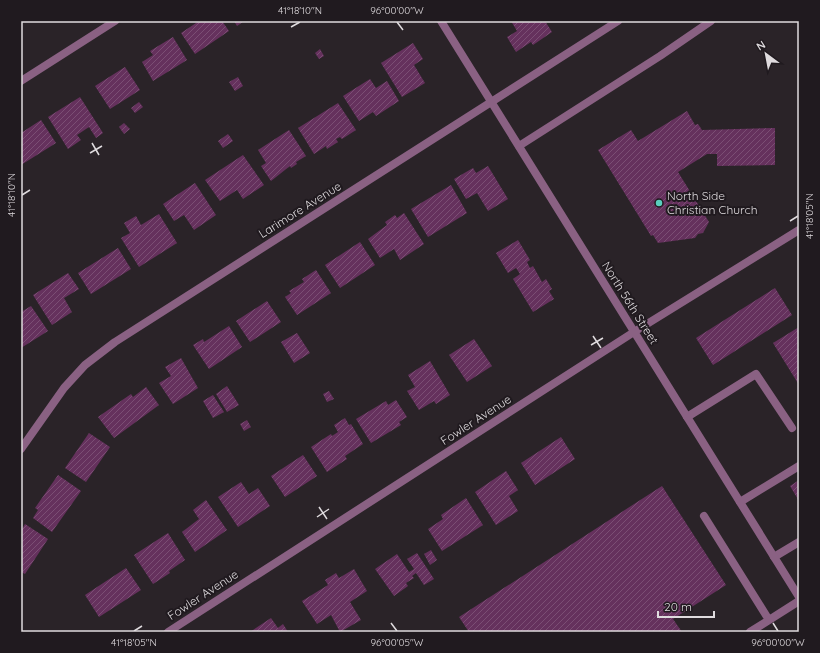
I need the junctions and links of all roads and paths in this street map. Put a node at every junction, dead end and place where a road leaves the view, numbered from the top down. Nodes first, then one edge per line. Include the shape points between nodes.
1 (115, 21) edge
2 (441, 21) edge
3 (618, 21) edge
4 (711, 21) edge
5 (21, 81) edge
6 (491, 102) junction
7 (519, 146) junction
8 (799, 230) edge
9 (634, 332) junction
10 (687, 416) junction
11 (792, 428) dead end
12 (21, 449) edge
13 (799, 466) edge
14 (740, 502) junction
15 (704, 516) dead end
16 (799, 542) edge
17 (774, 557) junction
18 (799, 597) edge
19 (799, 601) edge
20 (769, 620) junction
21 (168, 632) edge
22 (750, 632) edge

1 - 5 street
2 - 6 street, North 56th Street
3 - 6 street, Larimore Avenue
4 - 7 street
6 - 7 street, North 56th Street
6 - 12 street, Larimore Avenue via 115,342 85,365 64,388
7 - 9 street, North 56th Street
8 - 9 street, Fowler Avenue
9 - 10 street, North 56th Street
9 - 21 street, Fowler Avenue
10 - 11 street via 756,374
10 - 14 street, North 56th Street
13 - 14 street
14 - 17 street, North 56th Street
15 - 20 street
16 - 17 street
17 - 18 street, North 56th Street
19 - 20 street
20 - 22 street

